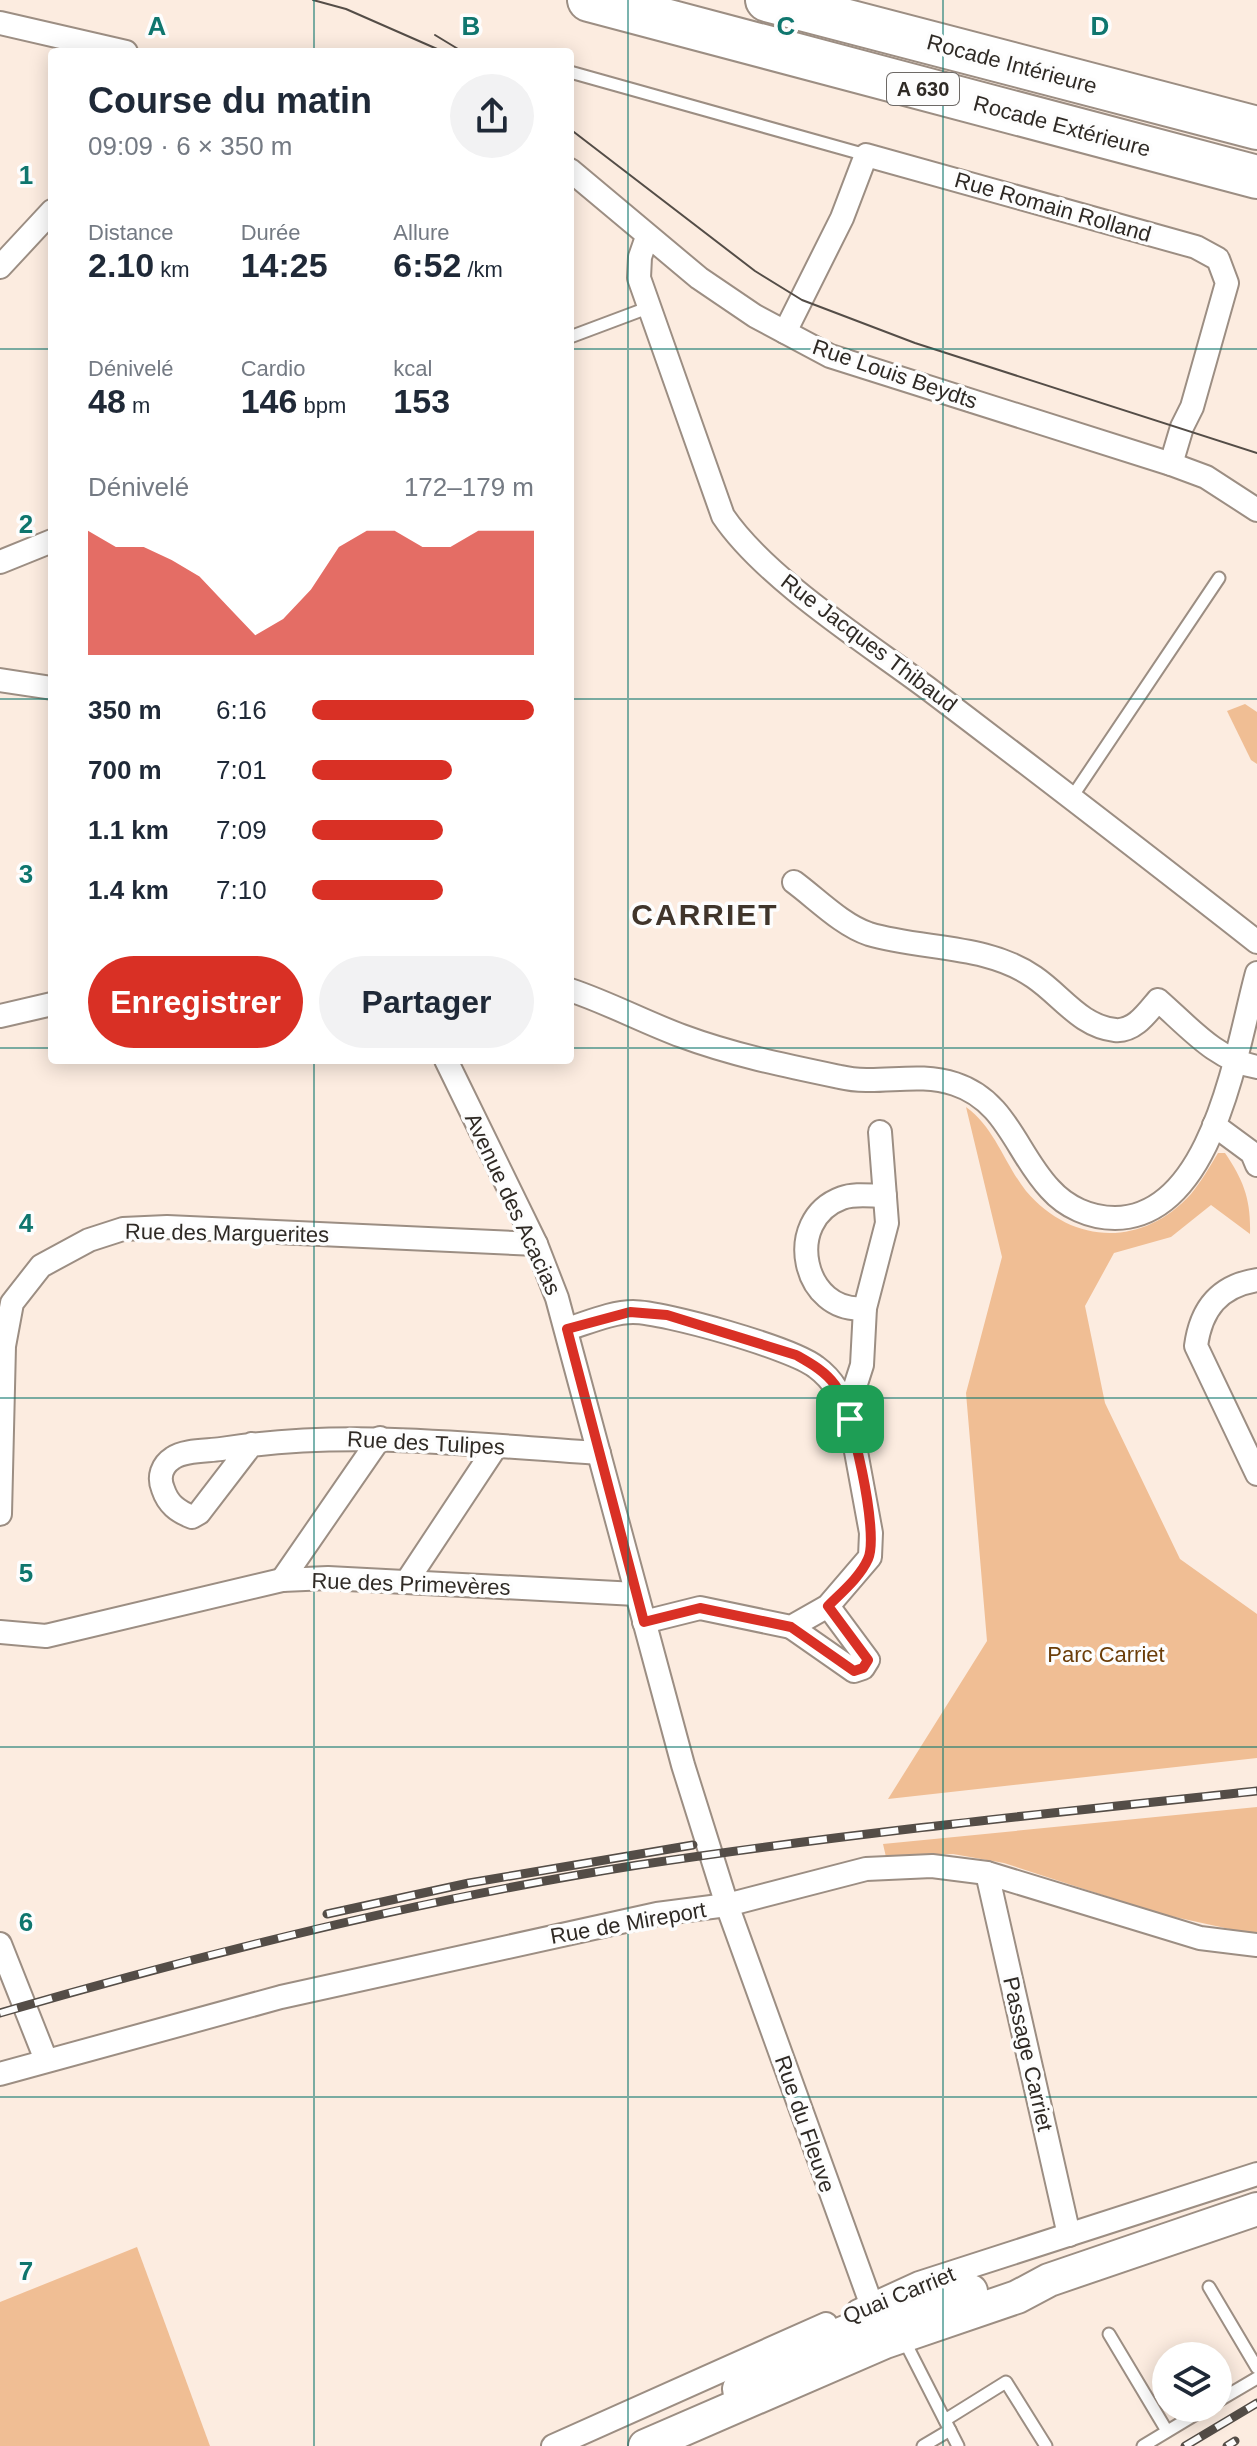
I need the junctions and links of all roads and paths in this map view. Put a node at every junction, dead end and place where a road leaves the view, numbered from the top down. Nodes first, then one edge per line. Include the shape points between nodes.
1 (589, 0) edge
2 (767, 0) edge
3 (0, 23) edge
4 (109, 48) edge
5 (574, 73) edge
6 (1257, 128) edge
7 (866, 155) junction
8 (574, 173) edge
9 (1257, 177) edge
10 (48, 215) edge
11 (647, 237) junction
12 (2, 262) edge
13 (650, 307) junction
14 (785, 332) junction
15 (574, 336) edge
16 (1171, 464) junction
17 (1257, 510) edge
18 (48, 543) edge
19 (0, 562) edge
20 (1219, 578) dead end
21 (0, 680) edge
22 (48, 687) edge
23 (1072, 797) junction
24 (794, 882) dead end
25 (1257, 942) edge
26 (1257, 973) edge
27 (574, 991) edge
28 (48, 1005) edge
29 (0, 1016) edge
30 (448, 1064) edge
31 (1246, 1065) edge
32 (1214, 1125) junction
33 (880, 1132) dead end
34 (1257, 1165) edge
35 (885, 1196) junction
36 (536, 1244) junction
37 (1257, 1280) edge
38 (865, 1308) junction
39 (567, 1329) junction
40 (2, 1345) edge
41 (850, 1419) junction
42 (380, 1438) junction
43 (252, 1444) dead end
44 (495, 1448) junction
45 (1, 1450) edge
46 (599, 1453) junction
47 (1257, 1474) edge
48 (0, 1514) edge
49 (282, 1580) junction
50 (407, 1581) junction
51 (636, 1594) junction
52 (828, 1606) junction
53 (644, 1622) junction
54 (791, 1627) junction
55 (0, 1632) edge
56 (987, 1873) junction
57 (727, 1905) junction
58 (0, 1944) edge
59 (1257, 1945) edge
60 (46, 2060) junction
61 (0, 2074) edge
62 (1257, 2174) edge
63 (1257, 2209) edge
64 (1069, 2235) junction
65 (1209, 2287) dead end
66 (884, 2326) junction
67 (1109, 2334) dead end
68 (1257, 2368) edge
69 (1257, 2378) edge
70 (1232, 2393) edge
71 (1182, 2422) edge
72 (947, 2425) junction
73 (1167, 2431) junction
74 (659, 2440) edge
75 (553, 2446) edge
76 (923, 2446) edge
77 (958, 2446) edge
78 (1046, 2446) edge
79 (1143, 2446) edge

1 - 9 highway, Rocade Extérieure / A 630
2 - 6 highway, Rocade Intérieure / A 630
3 - 4 street
5 - 7 lane
7 - 14 street via 842,218
7 - 16 street, Rue Romain Rolland via 1196,247 1218,259 1227,283
8 - 11 street, Rue Louis Beydts
10 - 12 street
11 - 13 street, Rue Jacques Thibaud via 639,278
11 - 14 street, Rue Louis Beydts via 699,278
13 - 15 lane
13 - 23 street, Rue Jacques Thibaud via 723,516 736,536 837,620
14 - 16 street, Rue Louis Beydts via 830,356
16 - 17 street, Rue Louis Beydts via 1206,477
18 - 19 street
20 - 23 lane
21 - 22 street
23 - 25 street, Rue Jacques Thibaud
24 - 31 street via 867,933 984,956 1034,976 1087,1022 1118,1030 1138,1023 1158,1000
26 - 31 street
27 - 32 street via 736,1054 846,1079 908,1077 957,1084 978,1095 1009,1124 1051,1190 1074,1208 1097,1216 1135,1214 1172,1194 1193,1168
28 - 29 street
30 - 36 street, Avenue des Acacias
31 - 32 street
32 - 34 street via 1252,1153
33 - 35 street
35 - 38 street via 885,1235
35 - 38 street via 845,1197 831,1203 807,1234 806,1263 815,1286 834,1304
36 - 39 street, Avenue des Acacias
36 - 40 street, Rue des Marguerites via 123,1229 41,1266 12,1303
37 - 47 street via 1235,1283 1218,1295 1199,1324 1196,1346
38 - 41 street via 862,1365
39 - 41 street via 630,1312 667,1315 796,1355 834,1383
39 - 46 street, Avenue des Acacias
40 - 45 street, Rue des Marguerites
41 - 52 street via 869,1521 870,1557
42 - 43 street, Rue des Tulipes
42 - 44 street, Rue des Tulipes
42 - 49 street
44 - 46 street, Rue des Tulipes
44 - 50 street
45 - 48 street, Rue des Marguerites
46 - 51 street, Avenue des Acacias
49 - 50 street, Rue des Primevères
49 - 55 street, Rue des Primevères via 46,1636
50 - 51 street, Rue des Primevères
51 - 53 street, Avenue des Acacias
52 - 54 street
52 - 54 street via 868,1660 863,1668 854,1671
53 - 54 street via 700,1608
53 - 57 street, Avenue des Acacias
56 - 57 street, Rue de Mireport via 932,1866 866,1869
56 - 59 street, Rue de Mireport via 1200,1938
56 - 64 street, Passage Carriet
57 - 60 street, Rue de Mireport via 488,1949
57 - 66 street, Rue du Fleuve
58 - 60 street
60 - 61 street, Rue de Mireport
62 - 64 street, Quai Carriet
63 - 66 main road, Quai Carriet via 1049,2280 1017,2297
64 - 66 street, Quai Carriet via 919,2283
65 - 68 lane
66 - 72 lane
66 - 74 main road, Quai Carriet
66 - 75 street, Quai Carriet
67 - 73 lane
69 - 70 lane
71 - 73 lane
72 - 76 lane
72 - 77 lane
72 - 78 lane via 1006,2382
73 - 79 lane

